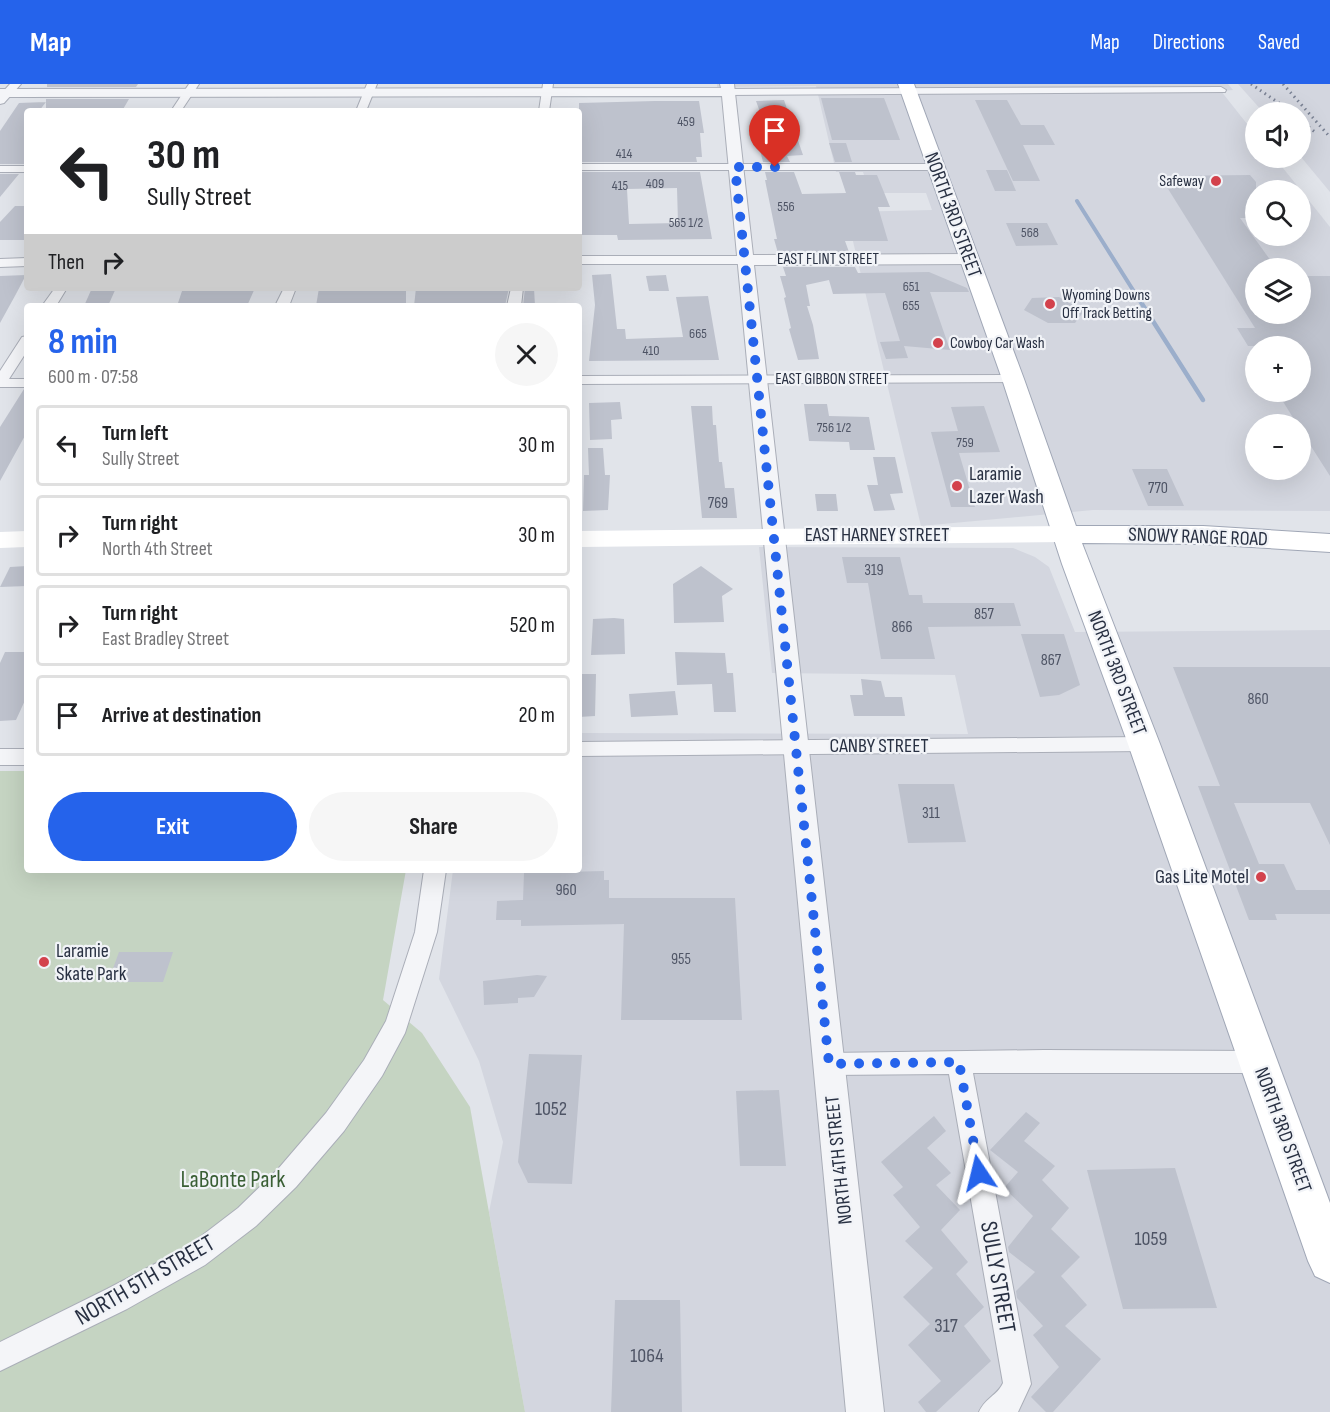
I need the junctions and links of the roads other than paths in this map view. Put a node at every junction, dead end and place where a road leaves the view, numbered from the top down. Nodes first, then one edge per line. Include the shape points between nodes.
1 (1087, 87) edge
2 (191, 88) edge
3 (370, 88) edge
4 (548, 88) edge
5 (727, 88) edge
6 (907, 88) edge
7 (1221, 90) dead end
8 (6, 93) edge
9 (179, 108) edge
10 (362, 108) edge
11 (545, 108) edge
12 (582, 167) edge
13 (735, 167) junction
14 (936, 167) junction
15 (0, 169) edge
16 (24, 169) edge
17 (969, 259) junction
18 (582, 260) edge
19 (745, 260) junction
20 (0, 262) edge
21 (24, 262) edge
22 (24, 345) edge
23 (1012, 379) junction
24 (582, 380) edge
25 (758, 380) junction
26 (0, 382) edge
27 (24, 383) edge
28 (1066, 534) junction
29 (772, 536) junction
30 (24, 539) edge
31 (582, 539) edge
32 (0, 540) edge
33 (1330, 543) edge
34 (1144, 744) junction
35 (796, 747) junction
36 (582, 749) edge
37 (0, 757) edge
38 (24, 757) edge
39 (435, 873) edge
40 (959, 1062) junction
41 (1258, 1062) junction
42 (829, 1064) junction
43 (1330, 1261) edge
44 (0, 1357) edge
45 (865, 1412) edge
46 (994, 1412) edge

1 - 6 street
1 - 7 street
2 - 3 street
2 - 8 street
2 - 9 street
3 - 4 street
3 - 10 street
4 - 5 street
4 - 11 street
5 - 6 street
5 - 13 street, NORTH 4TH STREET
6 - 14 main road, NORTH 3RD STREET
12 - 13 street
13 - 14 street
13 - 19 street, NORTH 4TH STREET
14 - 17 main road, NORTH 3RD STREET
15 - 16 street
17 - 19 street, EAST FLINT STREET
17 - 23 main road, NORTH 3RD STREET
18 - 19 street, EAST FLINT STREET
19 - 25 street, NORTH 4TH STREET
20 - 21 street
22 - 26 street
23 - 25 street, EAST GIBBON STREET
23 - 28 main road, NORTH 3RD STREET
24 - 25 street, EAST GIBBON STREET
25 - 29 street, NORTH 4TH STREET
26 - 27 street
28 - 29 main road, EAST HARNEY STREET
28 - 33 main road, SNOWY RANGE ROAD via 1203,535
28 - 34 main road, NORTH 3RD STREET
29 - 31 main road, EAST HARNEY STREET
29 - 35 street, NORTH 4TH STREET
30 - 32 main road
34 - 35 street, CANBY STREET
34 - 41 main road, NORTH 3RD STREET
35 - 36 street, CANBY STREET
35 - 42 street, NORTH 4TH STREET
37 - 38 street
39 - 44 street, NORTH 5TH STREET via 426,932 397,1025 335,1122 288,1178 247,1217 196,1256
40 - 41 street
40 - 42 street
40 - 46 street, SULLY STREET via 1017,1384 1010,1400
41 - 43 main road, NORTH 3RD STREET
42 - 45 street, NORTH 4TH STREET

